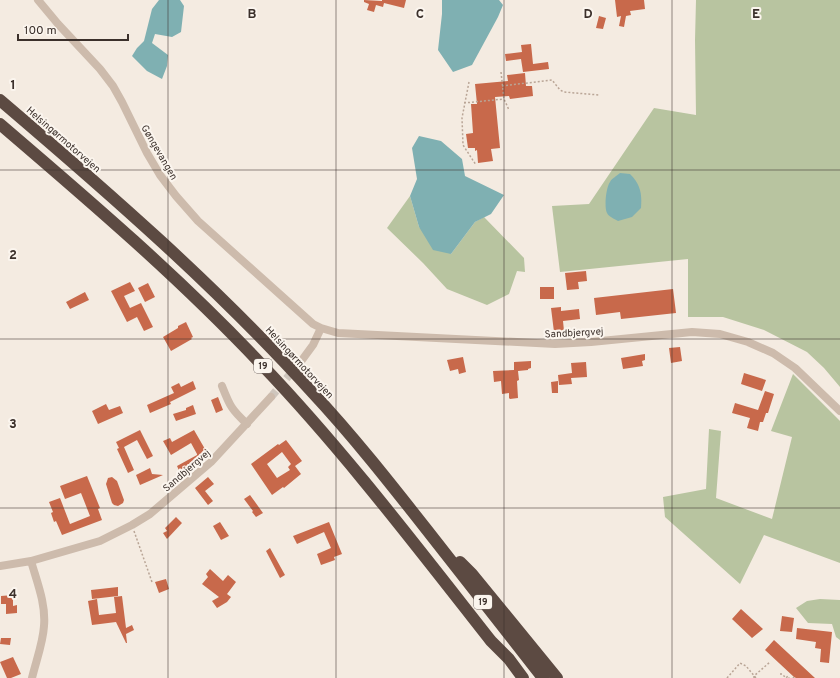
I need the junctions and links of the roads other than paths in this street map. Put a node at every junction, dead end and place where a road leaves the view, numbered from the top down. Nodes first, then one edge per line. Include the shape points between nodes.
1 (38, 0) edge
2 (0, 100) edge
3 (0, 124) edge
4 (321, 328) junction
5 (302, 360) tunnel mouth
6 (222, 386) dead end
7 (271, 397) tunnel mouth
8 (840, 411) edge
9 (247, 424) junction
10 (424, 526) junction
11 (31, 561) junction
12 (0, 566) edge
13 (491, 641) junction
14 (32, 678) edge
15 (514, 678) edge
16 (523, 678) edge
17 (543, 678) edge
18 (557, 678) edge

1 - 4 street, Gøngevangen via 113,86 147,153 176,196 198,221 313,324
2 - 10 highway, Helsingørmotorvejen / 19 via 127,209 272,348 362,449
3 - 13 highway, 19 via 149,254 261,364 368,485
4 - 5 street
4 - 8 street, Sandbjergvej via 338,333 554,344 692,332 720,334 748,342 772,353 795,368
6 - 9 street via 230,407
7 - 9 street, Sandbjergvej
9 - 11 street, Sandbjergvej via 211,462 150,514 132,526 100,541
10 - 17 highway, Helsingørmotorvejen / 19
10 - 18 highway via 472,574
11 - 12 street, Sandbjergvej
11 - 14 street via 42,598 44,616
13 - 15 highway via 502,663
13 - 16 highway, 19

